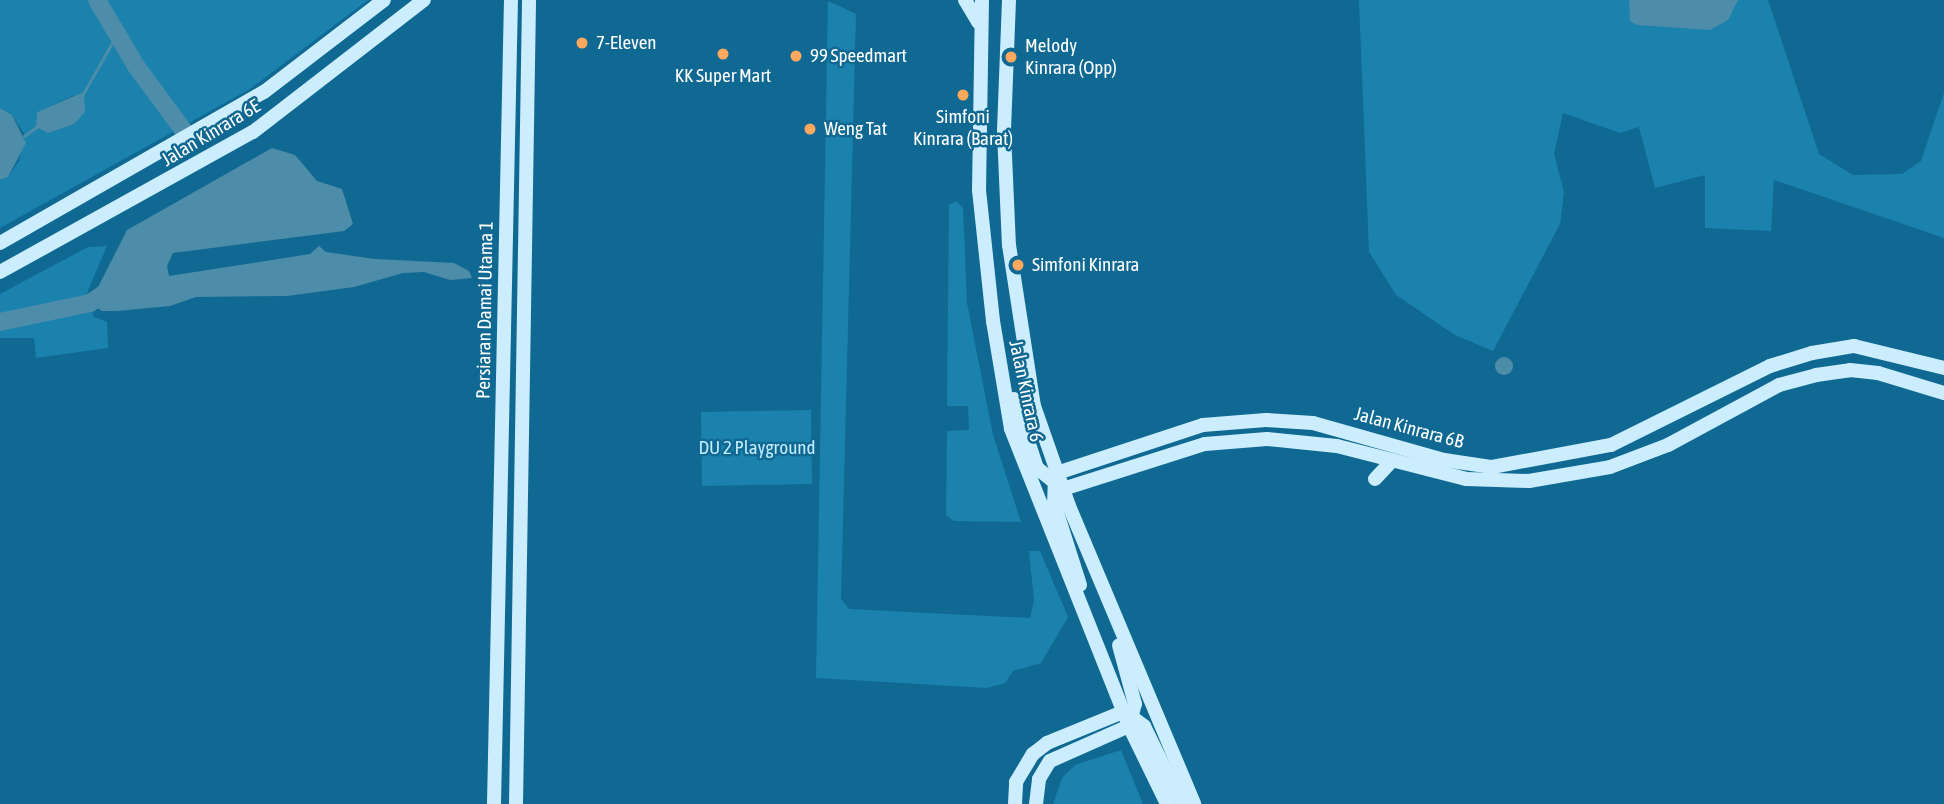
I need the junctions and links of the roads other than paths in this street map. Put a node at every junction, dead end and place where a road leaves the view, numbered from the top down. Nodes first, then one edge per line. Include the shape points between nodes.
1 (384, 0) edge
2 (424, 0) edge
3 (499, 0) edge
4 (529, 0) edge
5 (541, 0) edge
6 (965, 0) edge
7 (982, 0) edge
8 (1000, 0) edge
9 (1009, 0) edge
10 (511, 6) edge
11 (529, 18) junction
12 (1008, 24) junction
13 (979, 26) junction
14 (0, 243) edge
15 (0, 272) edge
16 (998, 356) junction
17 (1944, 368) edge
18 (1944, 393) edge
19 (1368, 437) junction
20 (1046, 446) junction
21 (1384, 459) junction
22 (1078, 465) junction
23 (1375, 479) dead end
24 (1086, 480) junction
25 (1058, 482) junction
26 (1072, 512) junction
27 (1111, 610) junction
28 (1087, 618) junction
29 (1115, 692) junction
30 (1129, 718) junction
31 (1095, 724) junction
32 (1101, 738) junction
33 (1140, 753) junction
34 (494, 804) edge
35 (516, 804) edge
36 (1015, 804) edge
37 (1036, 804) edge
38 (1167, 804) edge
39 (1182, 804) edge
40 (1194, 804) edge

1 - 14 street, Jalan Kinrara 6E via 253,99
2 - 15 street, Jalan Kinrara 6E via 253,132
3 - 10 street
4 - 11 street, Persiaran Damai Utama 1
5 - 11 street
6 - 13 street
7 - 13 street, Jalan Kinrara 6
8 - 12 street
9 - 12 street, Jalan Kinrara 6
10 - 34 street, Persiaran Damai Utama 1
11 - 35 street, Persiaran Damai Utama 1
12 - 20 street, Jalan Kinrara 6 via 1004,132 1009,245 1025,363
13 - 16 street, Jalan Kinrara 6 via 979,190
16 - 25 street via 1037,468
16 - 28 street, Jalan Kinrara 6 via 1015,441
17 - 19 street, Jalan Kinrara 6B via 1854,346 1812,353 1770,366 1611,445 1503,465 1444,460
18 - 21 street, Jalan Kinrara 6B via 1878,373 1850,370 1816,375 1779,385 1668,445 1610,467 1529,481 1466,479
19 - 21 street
19 - 22 street, Jalan Kinrara 6B via 1313,423 1266,420 1203,425
20 - 22 street
20 - 25 street, Jalan Kinrara 6
21 - 23 street
21 - 24 street, Jalan Kinrara 6B via 1307,441 1254,440 1205,444
22 - 25 street, Jalan Kinrara 6B
24 - 25 street, Jalan Kinrara 6B
24 - 26 street via 1073,500
25 - 26 street, Jalan Kinrara 6
25 - 28 street via 1054,503 1071,545
26 - 27 street, Jalan Kinrara 6
27 - 30 street
27 - 40 street, Jalan Kinrara 6
28 - 29 street, Jalan Kinrara 6
29 - 30 street, Jalan Kinrara 6
29 - 31 street via 1114,702
30 - 31 street
30 - 32 street
30 - 33 street, Jalan Kinrara 6
30 - 39 street via 1144,726
31 - 36 street via 1047,743 1033,754 1016,782
32 - 33 street via 1126,741
32 - 37 street via 1050,761 1039,779
33 - 38 street, Jalan Kinrara 6

